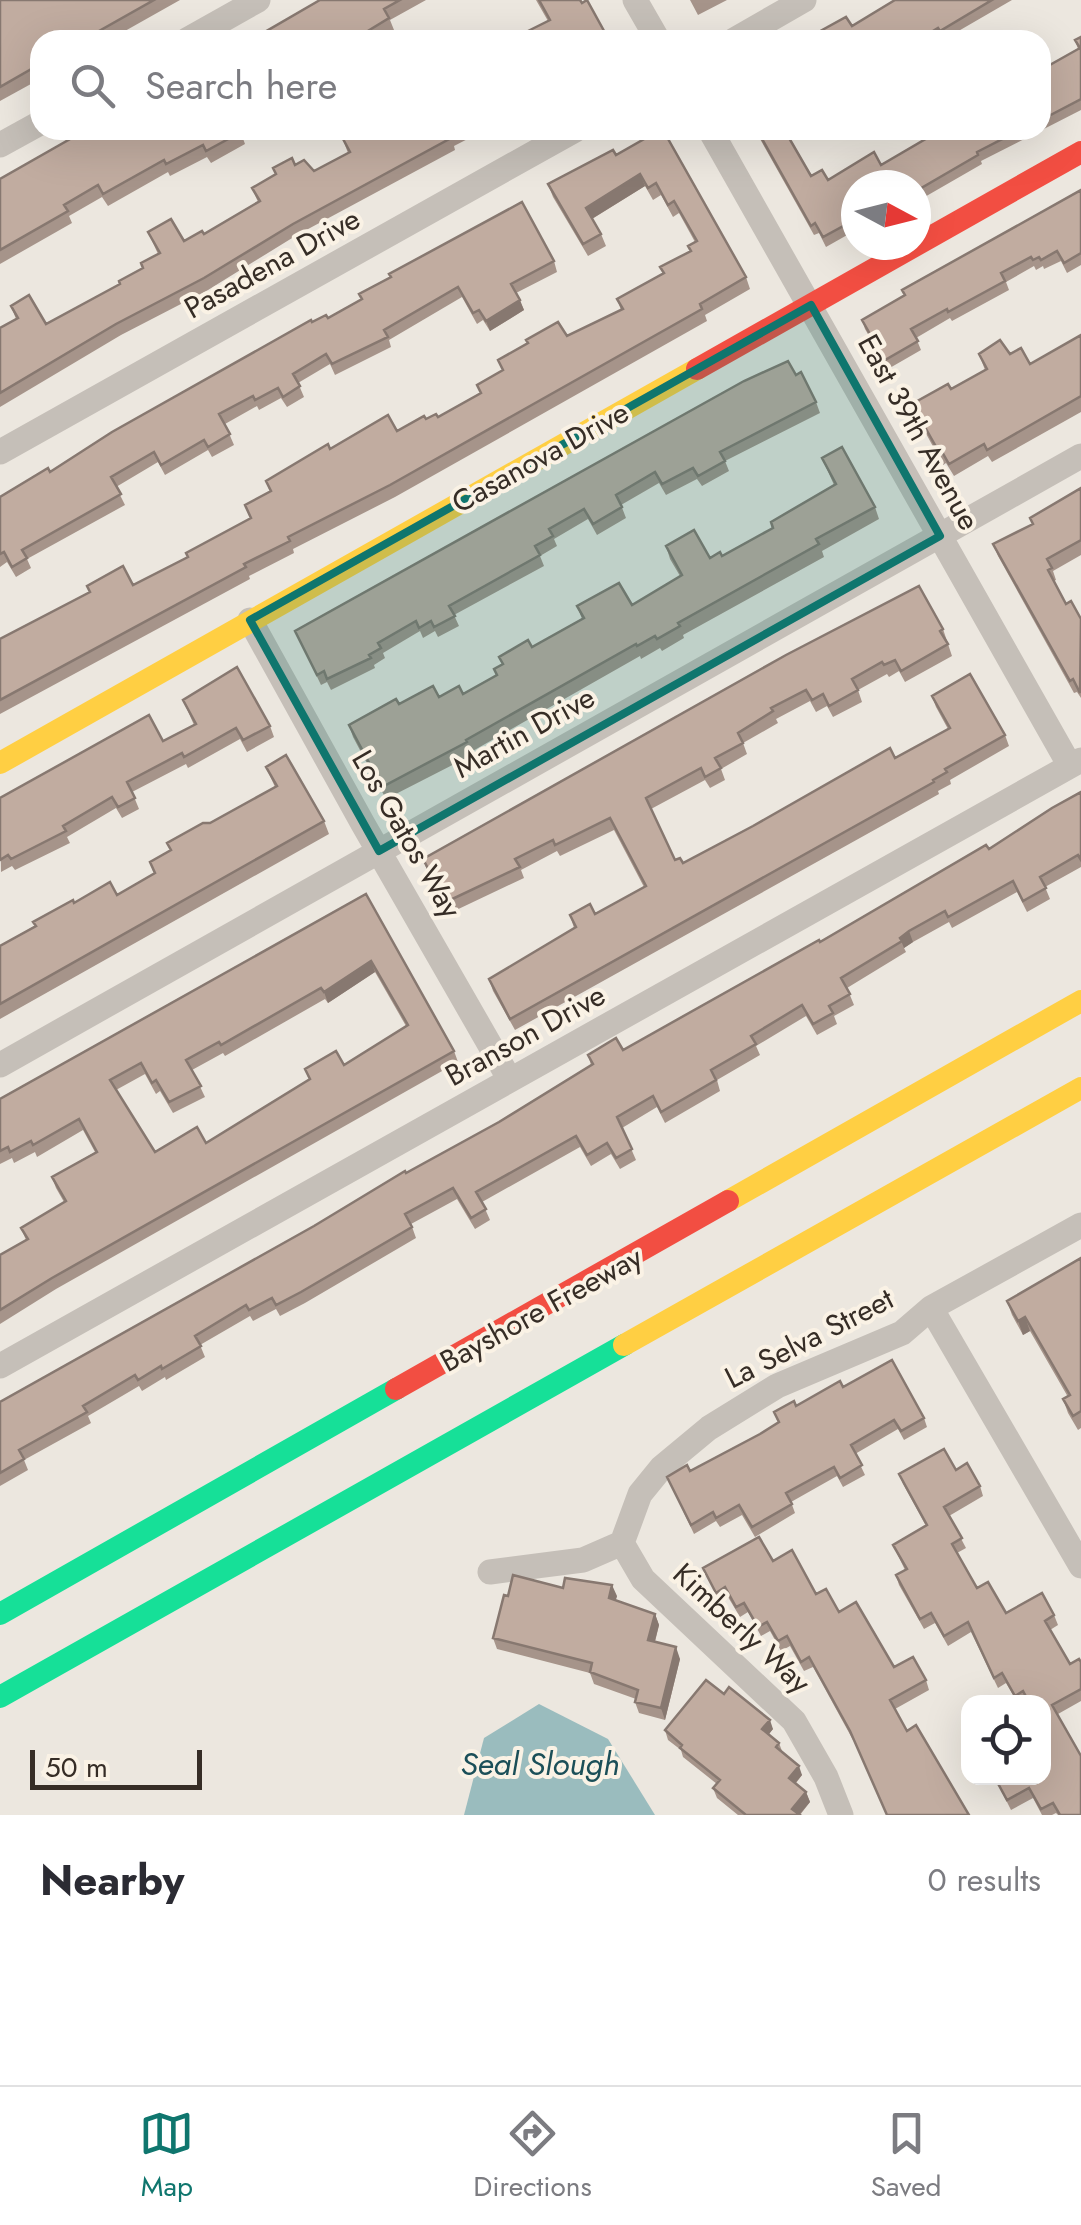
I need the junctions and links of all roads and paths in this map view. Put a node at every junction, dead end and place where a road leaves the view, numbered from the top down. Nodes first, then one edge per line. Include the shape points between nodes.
1 (258, 0) edge
2 (635, 0) edge
3 (804, 0) edge
4 (205, 30) edge
5 (652, 30) edge
6 (752, 30) edge
7 (30, 128) edge
8 (557, 140) edge
9 (716, 140) edge
10 (0, 145) edge
11 (1081, 152) edge
12 (811, 306) junction
13 (0, 452) edge
14 (1081, 456) edge
15 (940, 536) junction
16 (250, 620) junction
17 (0, 763) edge
18 (1075, 763) edge
19 (379, 851) junction
20 (1081, 1001) edge
21 (0, 1065) edge
22 (510, 1080) junction
23 (1081, 1088) edge
24 (1081, 1225) edge
25 (931, 1308) junction
26 (0, 1366) edge
27 (622, 1543) junction
28 (1081, 1566) edge
29 (490, 1572) dead end
30 (0, 1614) edge
31 (0, 1697) edge
32 (841, 1815) edge

1 - 4 street
2 - 5 street
3 - 6 street
7 - 10 street
8 - 13 street, Pasadena Drive
9 - 12 street, East 39th Avenue
11 - 12 main road, Casanova Drive
12 - 15 street, East 39th Avenue
12 - 16 main road, Casanova Drive
14 - 15 street, Martin Drive
15 - 18 street, East 39th Avenue
15 - 19 street, Martin Drive
16 - 17 main road, Casanova Drive
16 - 19 street, Los Gatos Way
18 - 22 street, Branson Drive
19 - 21 street, Martin Drive
19 - 22 street, Los Gatos Way
20 - 30 main road, Bayshore Freeway
22 - 26 street, Branson Drive
23 - 31 main road
24 - 25 street, La Selva Street
25 - 27 street, La Selva Street via 902,1333 777,1386 709,1428 640,1494
25 - 28 street
27 - 29 street via 583,1560
27 - 32 street, Kimberly Way via 643,1579 794,1721

